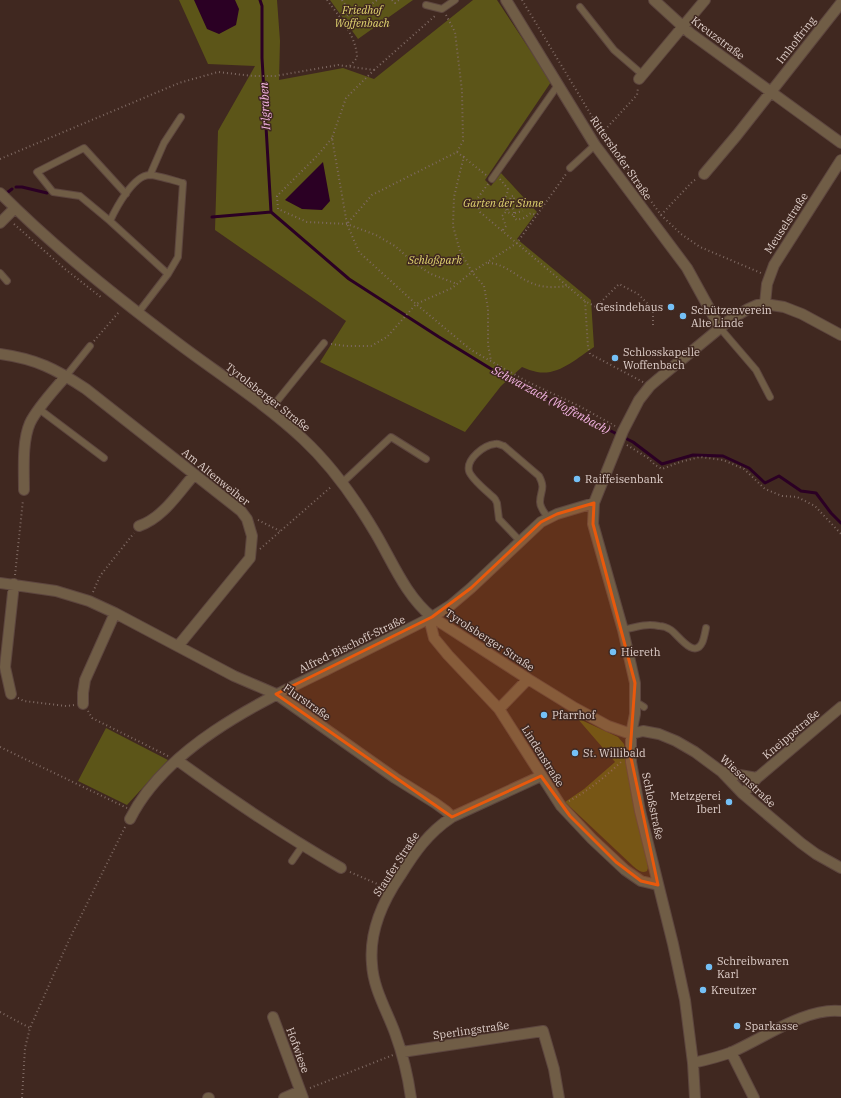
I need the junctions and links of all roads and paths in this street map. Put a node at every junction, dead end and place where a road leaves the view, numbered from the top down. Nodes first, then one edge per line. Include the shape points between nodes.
1 (327, 0) edge
2 (342, 0) edge
3 (378, 0) edge
4 (392, 0) edge
5 (399, 0) edge
6 (455, 0) edge
7 (506, 0) edge
8 (522, 0) edge
9 (654, 0) edge
10 (706, 0) edge
11 (841, 3) edge
12 (426, 5) dead end
13 (580, 7) dead end
14 (442, 9) junction
15 (351, 12) junction
16 (342, 22) junction
17 (683, 27) junction
18 (350, 67) junction
19 (374, 70) junction
20 (641, 77) junction
21 (558, 85) junction
22 (770, 92) junction
23 (181, 117) dead end
24 (602, 133) junction
25 (332, 138) junction
26 (841, 143) edge
27 (595, 146) junction
28 (457, 152) junction
29 (464, 156) junction
30 (0, 159) edge
31 (841, 160) edge
32 (570, 168) dead end
33 (704, 174) joint
34 (150, 175) junction
35 (494, 177) junction
36 (564, 177) dead end
37 (0, 193) edge
38 (126, 194) junction
39 (510, 200) dead end
40 (491, 201) dead end
41 (502, 202) junction
42 (510, 205) junction
43 (15, 208) junction
44 (506, 211) junction
45 (523, 211) dead end
46 (514, 214) junction
47 (536, 215) junction
48 (661, 215) junction
49 (3, 220) edge
50 (110, 221) junction
51 (347, 224) junction
52 (503, 230) junction
53 (516, 243) junction
54 (487, 263) junction
55 (472, 272) junction
56 (0, 273) edge
57 (168, 274) junction
58 (768, 277) junction
59 (7, 281) dead end
60 (457, 284) junction
61 (567, 286) junction
62 (585, 301) junction
63 (107, 302) dead end
64 (416, 304) junction
65 (765, 304) junction
66 (119, 312) dead end
67 (138, 313) junction
68 (653, 326) dead end
69 (720, 328) junction
70 (841, 335) edge
71 (324, 343) joint
72 (90, 346) joint
73 (0, 354) edge
74 (491, 361) junction
75 (66, 376) junction
76 (650, 386) junction
77 (770, 397) dead end
78 (39, 409) junction
79 (269, 411) junction
80 (623, 431) junction
81 (618, 441) junction
82 (104, 458) dead end
83 (426, 459) dead end
84 (194, 475) junction
85 (339, 487) junction
86 (24, 490) joint
87 (594, 503) junction
88 (241, 511) junction
89 (548, 518) junction
90 (140, 526) joint
91 (280, 531) junction
92 (841, 534) edge
93 (520, 541) junction
94 (250, 558) junction
95 (0, 583) edge
96 (14, 584) junction
97 (89, 601) junction
98 (115, 613) junction
99 (432, 617) junction
100 (706, 628) dead end
101 (623, 630) junction
102 (178, 646) junction
103 (528, 679) junction
104 (11, 694) joint
105 (276, 694) junction
106 (83, 704) junction
107 (841, 707) edge
108 (499, 709) junction
109 (630, 734) junction
110 (0, 747) edge
111 (630, 752) junction
112 (177, 760) junction
113 (722, 772) junction
114 (541, 776) junction
115 (757, 778) junction
116 (743, 794) junction
117 (561, 806) junction
118 (132, 815) junction
119 (452, 817) junction
120 (303, 845) junction
121 (292, 861) dead end
122 (341, 868) joint
123 (841, 868) edge
124 (658, 885) junction
125 (390, 890) junction
126 (841, 1011) edge
127 (0, 1012) edge
128 (273, 1017) dead end
129 (30, 1028) junction
130 (402, 1052) junction
131 (731, 1052) junction
132 (693, 1063) junction
133 (301, 1095) edge
134 (22, 1098) edge
135 (284, 1098) edge
136 (411, 1098) edge
137 (559, 1098) edge
138 (694, 1098) edge
139 (754, 1098) edge

1 - 16 path
2 - 15 path
3 - 15 path via 354,17
4 - 5 path via 395,3
6 - 14 lane
7 - 21 street, Rittershofer Straße
8 - 24 path
9 - 17 street, Kreuzstraße
10 - 17 street
11 - 22 street, Imhoffring
12 - 14 lane
13 - 20 lane via 614,50
14 - 19 path
14 - 28 path via 455,32 462,90 463,141
15 - 16 path
16 - 18 path via 352,38 357,56
17 - 20 street
17 - 22 street, Kreuzstraße
18 - 19 path
18 - 30 path via 338,65 275,76 218,72 179,83
19 - 25 path via 346,98
20 - 24 path via 637,95
21 - 27 street, Rittershofer Straße
21 - 35 lane
22 - 26 street, Kreuzstraße
22 - 33 street
23 - 34 lane via 164,143
24 - 48 path
25 - 51 path
25 - 51 path via 277,196 278,209 307,222
27 - 32 lane
27 - 69 street, Rittershofer Straße via 682,261
28 - 29 path
28 - 51 path via 372,195
29 - 35 path
29 - 55 path via 454,198 453,226 460,251
31 - 58 street, Meuselstraße
33 - 48 path via 692,182
34 - 38 lane via 140,178
34 - 57 lane via 183,182 178,256
35 - 41 path via 508,189
35 - 52 path via 477,199 478,207 484,216
36 - 47 path
37 - 43 street, Tyrolsberger Straße
38 - 50 lane
38 - 50 lane via 84,148 37,172 54,192 80,196
39 - 42 path via 511,196 514,196 514,201
40 - 41 path
41 - 42 path
41 - 44 path
42 - 44 path
42 - 46 path
43 - 49 street
43 - 67 street, Tyrolsberger Straße via 70,258
44 - 46 path
44 - 52 path via 502,216 506,224
45 - 46 path
46 - 47 path via 517,220 531,213
47 - 53 path
48 - 58 path via 681,234 700,247
49 - 63 path
50 - 57 lane
51 - 60 path via 376,235 395,246 431,274
51 - 64 path via 359,252
52 - 53 path
53 - 54 path
53 - 61 path
54 - 55 path
54 - 61 path via 505,268 539,286
55 - 60 path
55 - 74 path via 484,286
56 - 59 lane
57 - 67 lane
58 - 65 street, Meuselstraße
60 - 64 path
61 - 62 path
62 - 68 path via 596,307 619,284 638,294 653,309
62 - 76 path via 590,354
64 - 71 path via 388,337 371,346
64 - 74 path via 471,350
65 - 69 street, Schloßstraße via 744,311
65 - 70 street via 791,310
66 - 72 path
67 - 79 street, Tyrolsberger Straße
69 - 76 street, Schloßstraße
69 - 77 lane via 756,370
71 - 79 lane
72 - 75 lane
73 - 75 street, Am Altenweiher via 36,362
74 - 80 path
75 - 78 street
75 - 84 street, Am Altenweiher
76 - 80 street, Schloßstraße via 635,406
78 - 82 lane
78 - 86 street via 31,421 26,438
79 - 85 street, Tyrolsberger Straße via 303,440
80 - 81 street, Schloßstraße
81 - 87 street, Schloßstraße
81 - 92 path via 636,450 662,469 700,457 723,460 744,469 765,489 782,496 798,497 815,506
83 - 85 lane via 391,438
84 - 88 street, Am Altenweiher
84 - 90 street via 154,519
85 - 91 path via 332,486
85 - 99 street, Tyrolsberger Straße via 366,517 413,598
86 - 96 path
87 - 89 street, Alfred-Bischoff-Straße
87 - 101 street, Schloßstraße via 594,524
88 - 91 path
88 - 94 street, Am Altenweiher via 247,519 252,536
89 - 93 street, Alfred-Bischoff-Straße
89 - 93 lane via 540,503 543,482 539,476 515,454 497,443 489,444 479,451 470,462 470,473 495,499 499,519
90 - 97 path via 100,576
91 - 94 path
93 - 99 street, Alfred-Bischoff-Straße via 471,588
94 - 102 street
95 - 96 street, Flurstraße
96 - 97 street, Flurstraße via 56,591
96 - 104 street via 5,667
97 - 98 street, Flurstraße
98 - 102 street, Flurstraße
98 - 106 street via 85,680
99 - 103 street, Tyrolsberger Straße
99 - 105 street, Alfred-Bischoff-Straße
99 - 108 street, Lindenstraße via 434,638
100 - 101 lane via 702,643 696,648 688,646 670,630 660,626 641,625
101 - 109 street, Schloßstraße via 640,704
102 - 105 street, Flurstraße via 234,676
103 - 108 street
103 - 109 street, Tyrolsberger Straße via 608,726
104 - 106 path via 24,701 66,706
105 - 112 street, Alfred-Bischoff-Straße via 215,731
105 - 119 street, Flurstraße
106 - 112 path via 92,718
107 - 115 street, Kneippstraße
108 - 114 street, Lindenstraße
109 - 111 street, Schloßstraße
109 - 113 street, Wiesenstraße via 643,731 668,733
110 - 118 path
111 - 117 path via 608,774
111 - 124 street, Schloßstraße
112 - 118 street, Alfred-Bischoff-Straße via 145,794
112 - 120 street
113 - 115 street
113 - 116 street, Wiesenstraße
114 - 117 street, Lindenstraße
114 - 119 street, Staufer Straße
115 - 116 street, Kneippstraße
116 - 123 street, Wiesenstraße via 801,843
117 - 124 street, Lindenstraße via 625,870 641,881
118 - 129 path via 69,940
119 - 125 street, Staufer Straße via 428,836
120 - 121 lane
120 - 122 street
122 - 125 path
124 - 132 street, Schloßstraße via 685,1000
125 - 130 street, Staufer Straße via 375,932 372,964 383,1005
126 - 131 street via 823,1011 808,1015
127 - 129 path
128 - 133 street, Hofwiese
129 - 134 path via 25,1048
130 - 133 path
130 - 136 street, Staufer Straße
130 - 137 street, Sperlingstraße via 544,1031
131 - 132 street
131 - 139 street
132 - 138 street, Schloßstraße
133 - 135 street

